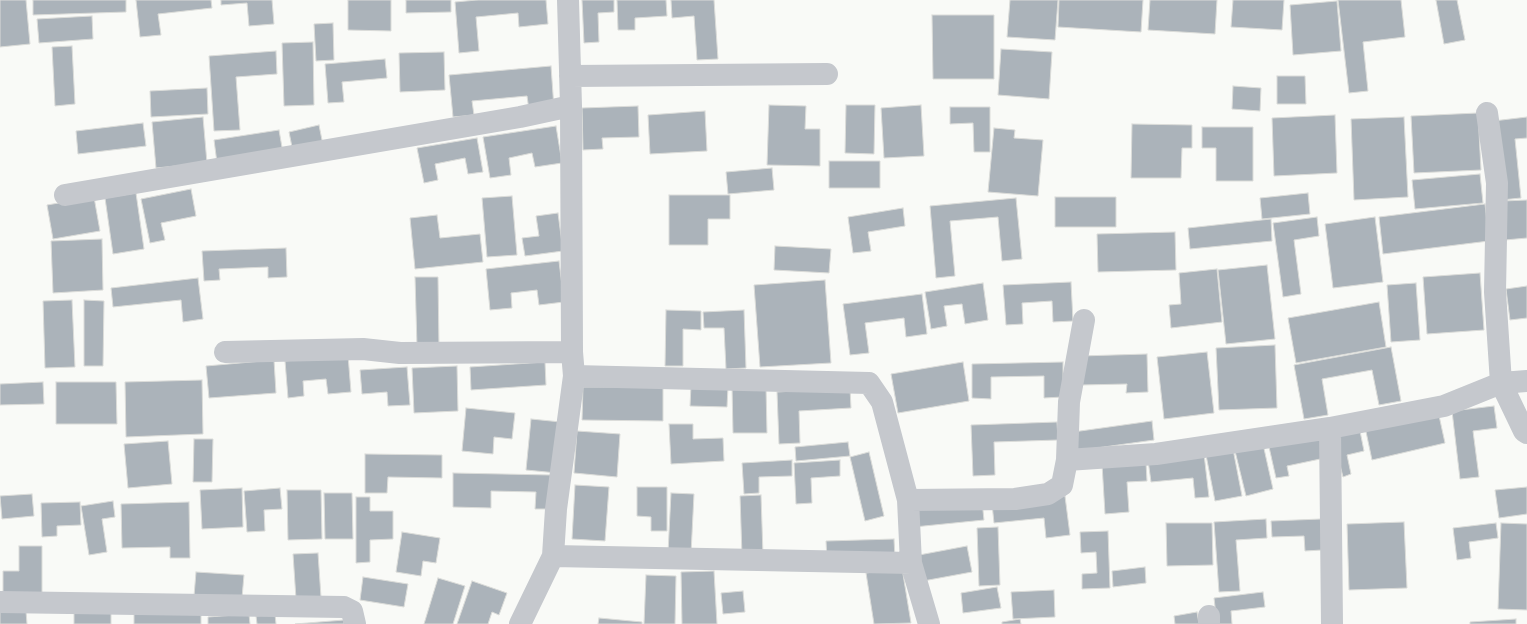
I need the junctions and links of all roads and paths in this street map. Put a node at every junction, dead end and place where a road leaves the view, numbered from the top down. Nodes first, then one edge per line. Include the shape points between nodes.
1 (568, 0) edge
2 (827, 74) dead end
3 (570, 76) junction
4 (571, 106) junction
5 (1487, 113) dead end
6 (65, 195) dead end
7 (1084, 320) dead end
8 (225, 352) dead end
9 (572, 352) junction
10 (574, 376) junction
11 (1527, 381) edge
12 (1501, 383) junction
13 (1330, 428) junction
14 (1527, 433) edge
15 (1067, 460) junction
16 (908, 500) junction
17 (553, 556) junction
18 (911, 563) junction
19 (0, 602) edge
20 (355, 624) edge
21 (520, 624) edge
22 (929, 624) edge
23 (1332, 624) edge

1 - 3 street
2 - 3 street
3 - 4 street
4 - 6 street
4 - 9 street
5 - 12 street via 1496,183 1495,292
7 - 15 street via 1069,402
8 - 9 street via 363,349 414,353
9 - 10 street
10 - 16 street via 869,383 882,402
10 - 17 street via 556,509
11 - 12 street
12 - 13 street via 1444,406
12 - 14 street
13 - 15 street via 1156,454
13 - 23 street
15 - 16 street via 1062,485 1048,494 1015,499
16 - 18 street
17 - 18 street
17 - 21 street
18 - 22 street
19 - 20 street via 344,607 352,611

